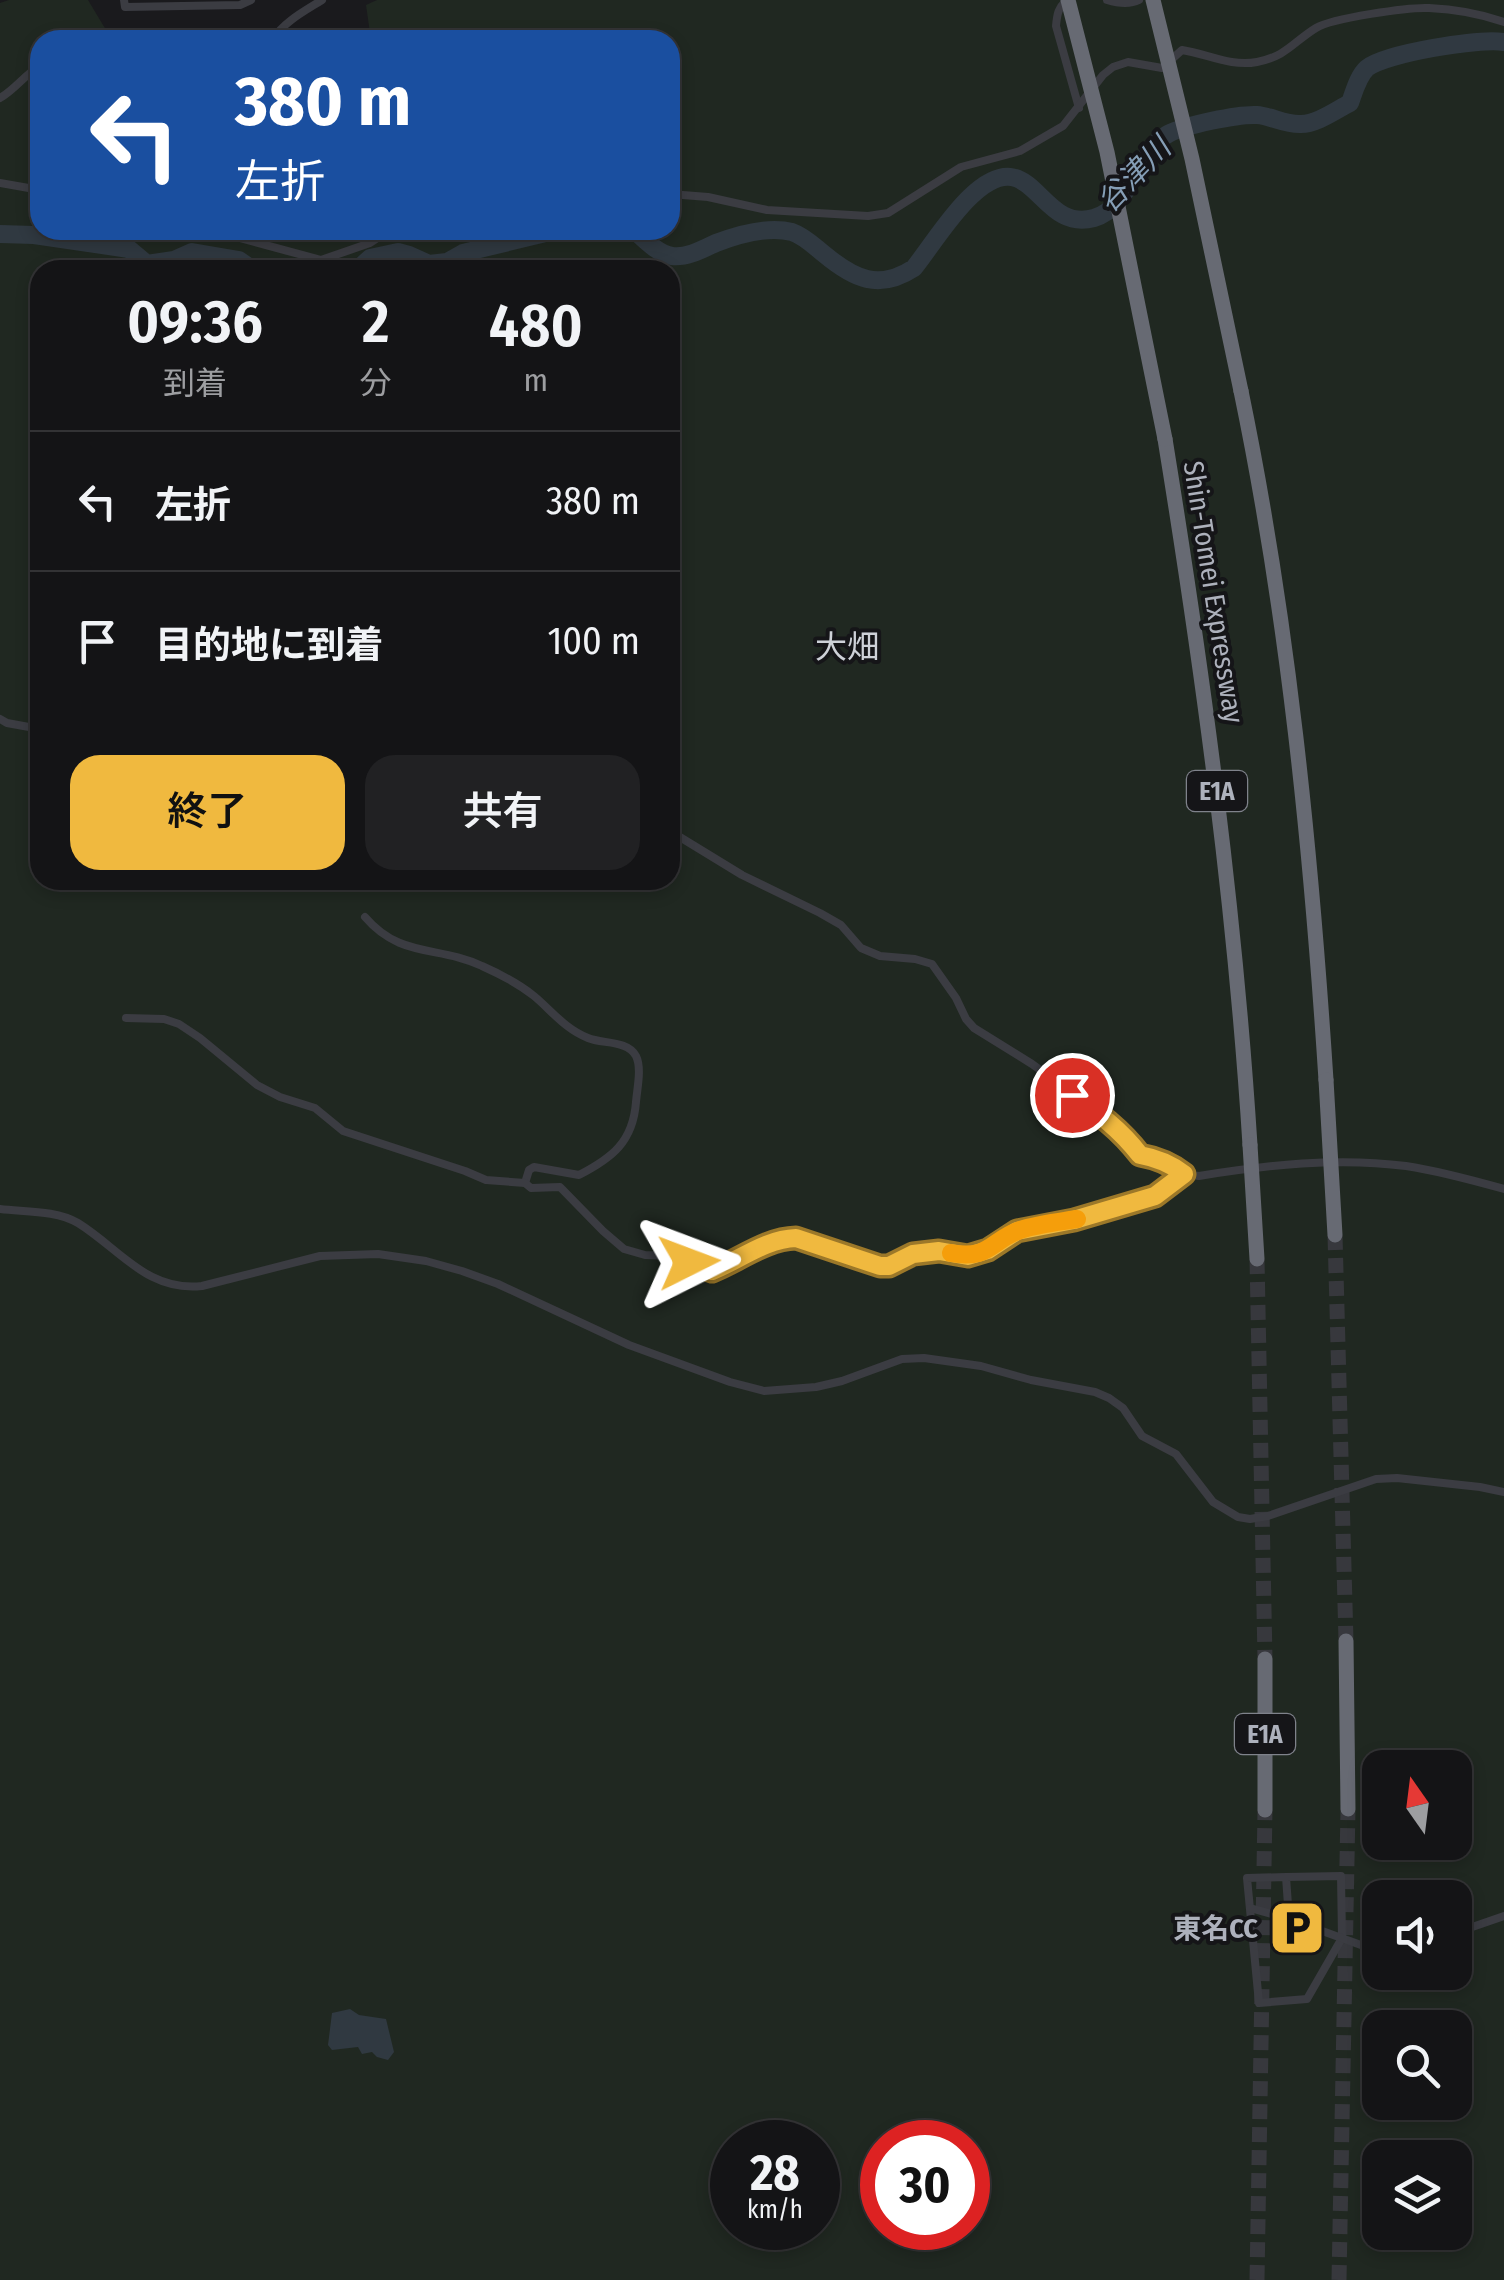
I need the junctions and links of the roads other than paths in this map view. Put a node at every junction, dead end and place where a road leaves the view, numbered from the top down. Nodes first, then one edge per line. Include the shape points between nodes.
1 (124, 0) edge
2 (252, 0) edge
3 (322, 0) edge
4 (1068, 0) edge
5 (1107, 0) edge
6 (1139, 0) edge
7 (1153, 0) edge
8 (1504, 22) edge
9 (279, 30) edge
10 (30, 71) edge
11 (0, 98) edge
12 (1079, 108) junction
13 (0, 183) edge
14 (30, 188) edge
15 (680, 195) edge
16 (247, 240) edge
17 (375, 240) edge
18 (321, 260) edge
19 (321, 260) edge
20 (0, 719) edge
21 (30, 726) edge
22 (680, 837) edge
23 (364, 918) dead end
24 (126, 1018) dead end
25 (1184, 1174) junction
26 (525, 1183) junction
27 (1504, 1189) edge
28 (0, 1209) edge
29 (1334, 1235) tunnel mouth
30 (1257, 1259) tunnel mouth
31 (1504, 1492) edge
32 (1346, 1642) tunnel mouth
33 (1265, 1659) tunnel mouth
34 (1348, 1809) tunnel mouth
35 (1265, 1810) tunnel mouth
36 (1286, 1878) junction
37 (1250, 1908) junction
38 (1504, 1916) edge
39 (1289, 1919) junction
40 (1472, 1927) edge
41 (1342, 1938) junction
42 (1362, 1945) edge

1 - 2 street via 126,7
3 - 9 street
4 - 12 street via 1056,26
4 - 30 highway, Shin-Tomei Expressway / E1A, bridge via 1107,152 1165,439 1212,749 1235,952
5 - 6 street
7 - 29 highway, bridge via 1242,390 1290,680 1310,846
8 - 12 street via 1427,8 1332,20 1286,52 1252,63 1182,50 1162,68 1128,62 1114,67
10 - 11 street
12 - 15 street via 1020,152 961,167 888,213 767,210
13 - 14 street
16 - 18 street
17 - 19 street
20 - 21 street
22 - 25 street via 841,925 860,948 932,964 974,1028 1108,1120 1140,1155
23 - 26 street via 377,932 418,951 477,963 523,988 568,1028 619,1044 637,1057 636,1113 622,1144 579,1176 534,1167
24 - 26 street via 179,1024 257,1086 315,1108 342,1131 486,1180
25 - 26 street via 1155,1196 1017,1231 968,1256 939,1251 880,1266 796,1238 712,1271 624,1249 560,1187
25 - 27 street via 1299,1163 1406,1166
28 - 31 street via 76,1222 138,1269 186,1288 333,1255 426,1261 498,1284 630,1345 764,1391 816,1387 924,1358 1096,1392 1123,1408 1142,1436 1176,1454 1214,1502 1238,1517 1268,1516 1376,1479
32 - 34 highway
33 - 35 highway, E1A
36 - 37 street via 1247,1878
36 - 39 street
36 - 41 street via 1341,1876
37 - 39 street
37 - 41 street via 1259,2003 1306,2000
38 - 40 street
39 - 41 street
41 - 42 street

